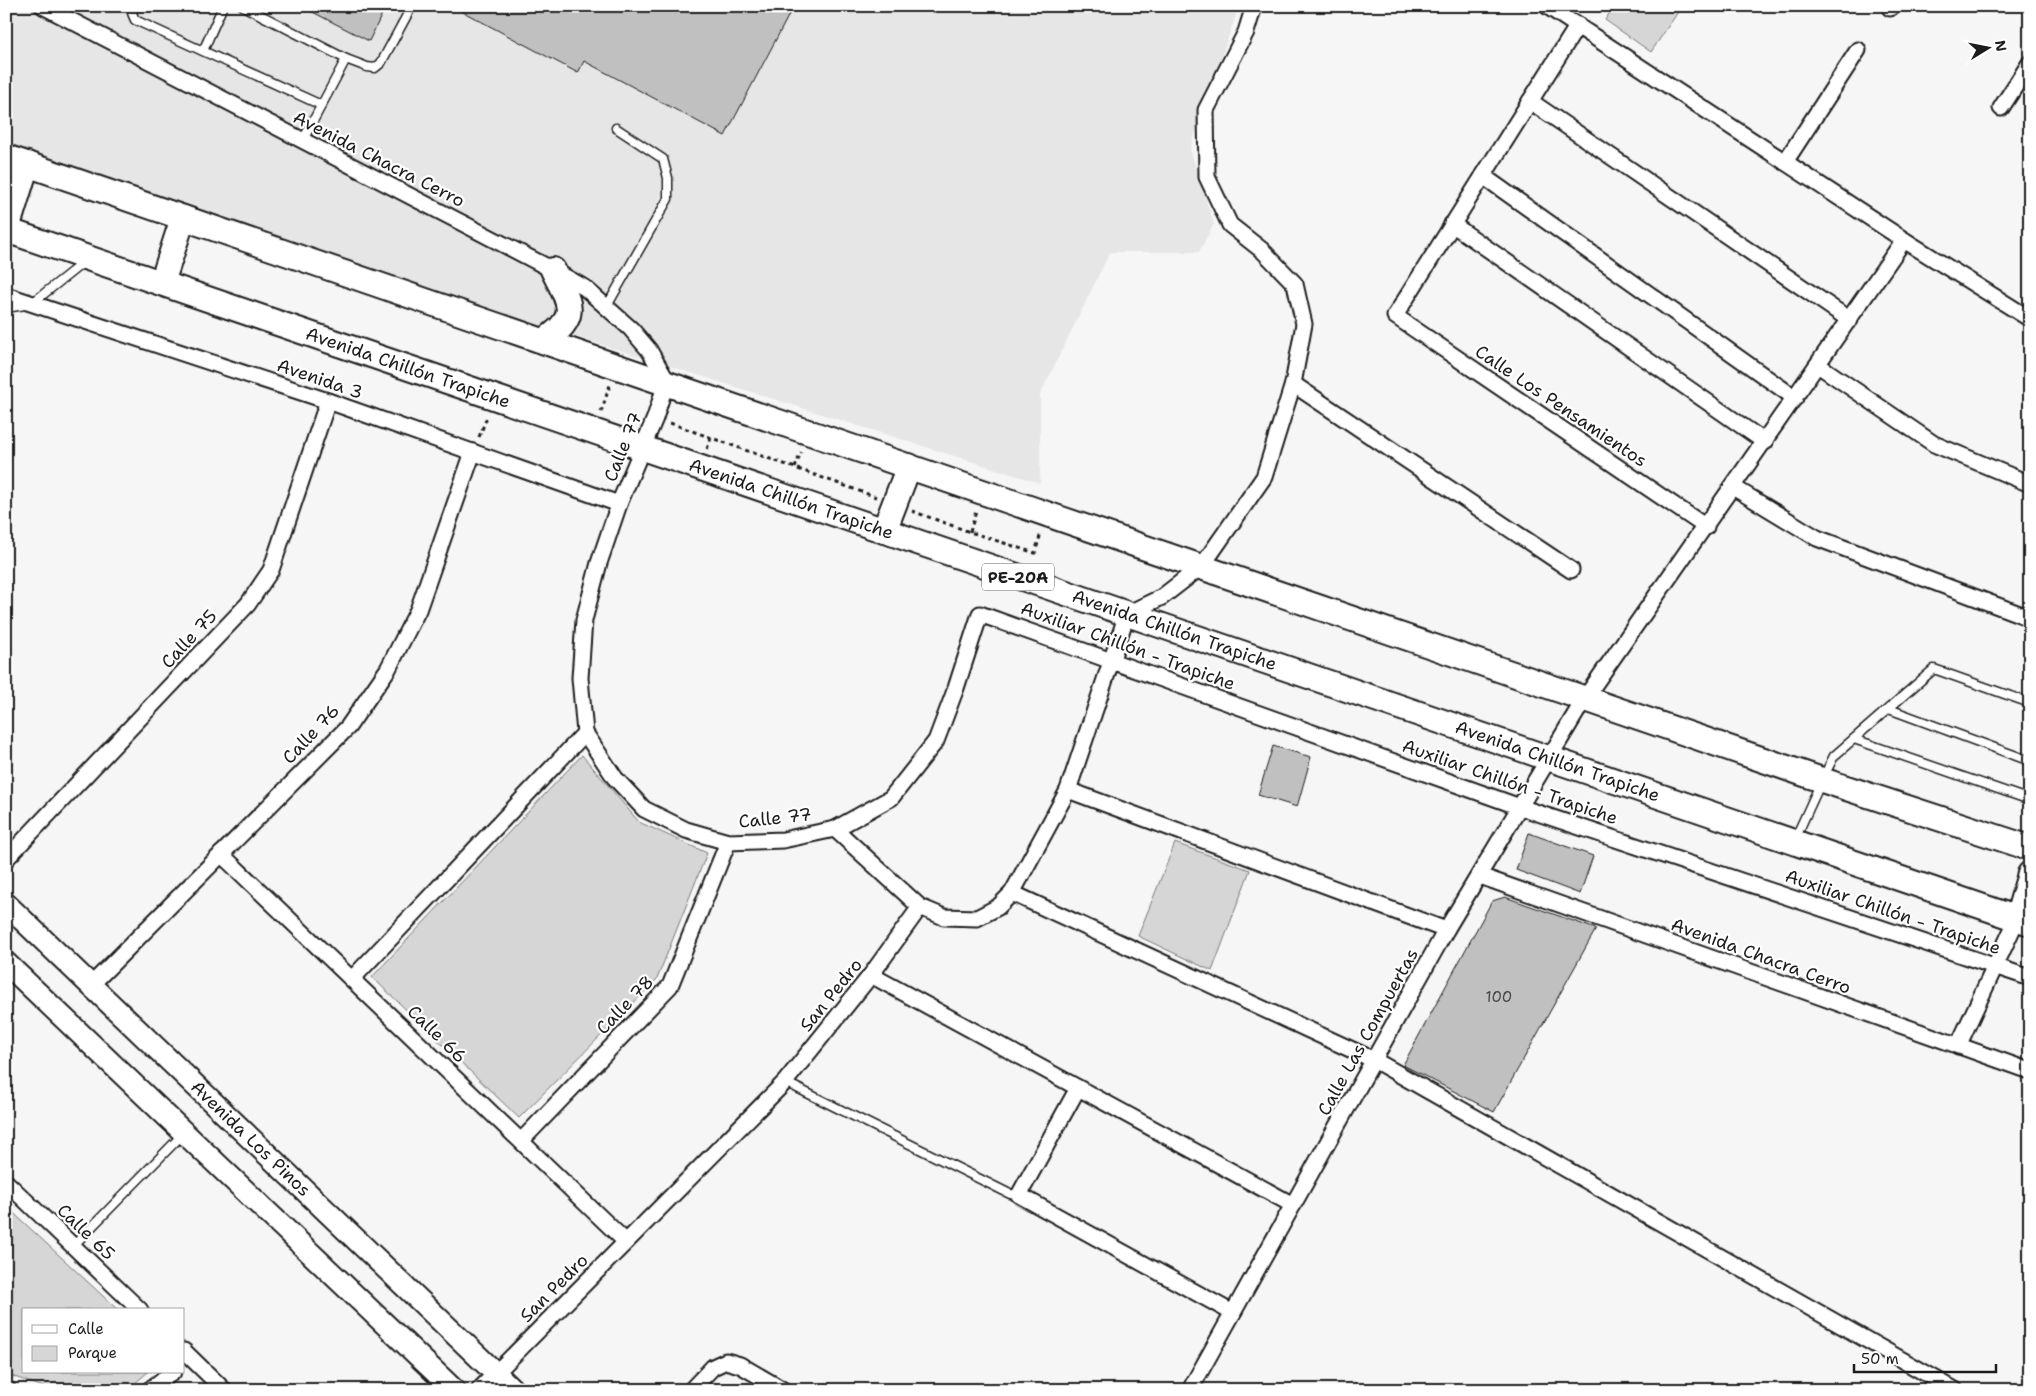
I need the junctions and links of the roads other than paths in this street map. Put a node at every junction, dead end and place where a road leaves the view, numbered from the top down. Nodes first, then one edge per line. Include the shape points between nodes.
1 (43, 6) edge
2 (135, 6) edge
3 (223, 6) edge
4 (243, 6) edge
5 (412, 6) edge
6 (1254, 6) edge
7 (1547, 6) edge
8 (1578, 25) junction
9 (1858, 50) dead end
10 (203, 51) junction
11 (346, 59) junction
12 (2030, 63) edge
13 (1530, 101) junction
14 (321, 105) junction
15 (2001, 108) dead end
16 (616, 128) dead end
17 (303, 140) junction
18 (17, 161) edge
19 (1785, 162) junction
20 (1483, 176) junction
21 (183, 218) junction
22 (1452, 224) junction
23 (6, 231) edge
24 (1904, 240) junction
25 (89, 258) junction
26 (553, 270) junction
27 (162, 283) junction
28 (6, 296) edge
29 (31, 304) junction
30 (606, 306) junction
31 (6, 308) edge
32 (2030, 319) edge
33 (1850, 320) junction
34 (544, 341) junction
35 (1818, 365) junction
36 (665, 383) junction
37 (1294, 384) junction
38 (1795, 398) junction
39 (328, 402) junction
40 (1765, 442) junction
41 (644, 449) junction
42 (473, 452) junction
43 (909, 466) junction
44 (2030, 484) edge
45 (1733, 487) junction
46 (619, 504) junction
47 (1706, 527) junction
48 (884, 531) junction
49 (1202, 566) junction
50 (1571, 570) dead end
51 (980, 614) joint
52 (1127, 614) junction
53 (2030, 618) edge
54 (1111, 660) junction
55 (1585, 698) junction
56 (2030, 703) edge
57 (1889, 709) junction
58 (586, 733) junction
59 (1854, 739) junction
60 (1549, 759) junction
61 (2030, 761) edge
62 (1822, 780) junction
63 (1068, 790) junction
64 (2030, 800) edge
65 (1520, 807) junction
66 (836, 829) junction
67 (728, 842) junction
68 (1794, 843) junction
69 (2030, 848) edge
70 (221, 854) junction
71 (6, 860) edge
72 (2030, 874) edge
73 (1480, 876) junction
74 (1012, 893) junction
75 (6, 904) edge
76 (920, 907) junction
77 (2023, 921) edge
78 (1446, 930) junction
79 (6, 963) edge
80 (1994, 966) junction
81 (871, 975) junction
82 (2030, 978) edge
83 (352, 979) junction
84 (91, 985) junction
85 (1958, 1046) junction
86 (1374, 1060) junction
87 (2030, 1072) edge
88 (785, 1082) junction
89 (1078, 1088) junction
90 (184, 1132) junction
91 (521, 1141) junction
92 (6, 1182) edge
93 (1019, 1196) junction
94 (1293, 1205) junction
95 (626, 1242) junction
96 (73, 1246) junction
97 (138, 1308) edge
98 (1233, 1313) junction
99 (186, 1358) edge
100 (170, 1374) edge
101 (496, 1374) junction
102 (149, 1390) edge
103 (224, 1390) edge
104 (454, 1390) edge
105 (480, 1390) edge
106 (513, 1390) edge
107 (691, 1390) edge
108 (784, 1390) edge
109 (1190, 1390) edge
110 (1955, 1390) edge

1 - 17 street, Avenida Chacra Cerro
2 - 10 lane via 132,13 135,20
3 - 10 lane
4 - 11 lane
5 - 11 lane via 381,63 375,68
6 - 37 street via 1246,32 1206,110 1207,177 1230,225 1263,251 1295,284 1304,324
7 - 8 street
8 - 13 street
8 - 19 street
9 - 19 street
10 - 14 lane
11 - 14 lane
12 - 15 street
13 - 20 street
13 - 33 street
14 - 17 lane
16 - 30 lane via 663,159 668,178 668,199
17 - 26 street, Avenida Chacra Cerro
18 - 21 main road
18 - 23 main road
19 - 24 street
20 - 22 street
20 - 38 street
21 - 27 main road
21 - 34 main road
22 - 40 street
22 - 47 street, Calle Los Pensamientos via 1395,316
23 - 25 main road, Avenida Chillón Trapiche / PE-20A
24 - 32 street
24 - 33 street, Calle Las Compuertas
25 - 27 main road, Avenida Chillón Trapiche / PE-20A
25 - 29 lane
26 - 30 street, Avenida Chacra Cerro via 584,288
26 - 34 main road via 568,301 568,315 565,325
27 - 41 main road, Avenida Chillón Trapiche / PE-20A
28 - 29 street, Avenida 3
29 - 31 lane
29 - 39 street, Avenida 3
30 - 36 street, Avenida Chacra Cerro via 650,350 661,368
33 - 35 street, Calle Las Compuertas
34 - 36 main road
35 - 38 street, Calle Las Compuertas
35 - 44 street via 1934,444
36 - 41 street, Calle 77
36 - 43 main road
37 - 49 street via 1264,477
37 - 50 street
38 - 40 street, Calle Las Compuertas
39 - 42 street, Avenida 3
39 - 71 street, Calle 75 via 271,570 252,598
40 - 45 street, Calle Las Compuertas
41 - 46 street, Calle 77
41 - 48 main road, Avenida Chillón Trapiche / PE-20A
42 - 46 street, Avenida 3
42 - 70 street, Calle 76 via 418,610 388,669 348,726
43 - 48 main road
43 - 49 main road
45 - 47 street, Calle Las Compuertas
45 - 53 street via 1817,538
46 - 58 street, Calle 77 via 584,620 580,678
47 - 55 street, Calle Las Compuertas
48 - 52 main road, Avenida Chillón Trapiche / PE-20A
49 - 52 street via 1162,597
49 - 55 main road
51 - 54 street, Auxiliar Chillón - Trapiche
51 - 66 street, Calle 77 via 936,741 891,798
52 - 54 street
52 - 60 main road, Avenida Chillón Trapiche / PE-20A
54 - 63 street
54 - 65 street, Auxiliar Chillón - Trapiche
55 - 60 street, Calle Las Compuertas
55 - 62 main road
56 - 57 lane via 1934,669
57 - 59 lane
57 - 61 lane
58 - 67 street, Calle 77 via 615,778 644,809 686,830
58 - 83 street
59 - 62 lane via 1834,756
59 - 64 lane
60 - 65 street, Calle Las Compuertas
60 - 68 main road, Avenida Chillón Trapiche / PE-20A
62 - 68 lane
62 - 69 main road
63 - 74 street
63 - 78 street
65 - 73 street, Calle Las Compuertas
65 - 80 street, Auxiliar Chillón - Trapiche
66 - 67 street, Calle 77 via 783,840
66 - 76 street
67 - 91 street, Calle 78 via 670,986
68 - 77 main road, Avenida Chillón Trapiche / PE-20A
70 - 83 street, Calle 66
70 - 84 street, Calle 76
72 - 77 main road
73 - 78 street, Calle Las Compuertas
73 - 85 street, Avenida Chacra Cerro
74 - 76 street via 998,908 977,918 944,916
74 - 86 street
75 - 84 street, Avenida Los Pinos
76 - 81 street, San Pedro
77 - 80 street
78 - 86 street, Calle Las Compuertas
79 - 90 street
80 - 82 street, Auxiliar Chillón - Trapiche
80 - 85 street
81 - 88 street, San Pedro
81 - 89 street
83 - 91 street, Calle 66
84 - 101 street, Avenida Los Pinos
85 - 87 street, Avenida Chacra Cerro
86 - 94 street, Calle Las Compuertas
86 - 110 street
88 - 93 lane
88 - 95 street, San Pedro
89 - 93 street
89 - 94 street
90 - 96 lane
90 - 104 street
91 - 95 street, Calle 66
92 - 96 street, Calle 65
93 - 98 street
94 - 98 street, Calle Las Compuertas
95 - 101 street, San Pedro
96 - 97 street, Calle 65
98 - 109 street, Calle Las Compuertas
99 - 103 street
100 - 102 street
101 - 105 street, San Pedro
101 - 106 street, Avenida Los Pinos
107 - 108 street via 713,1367 726,1361 740,1364

